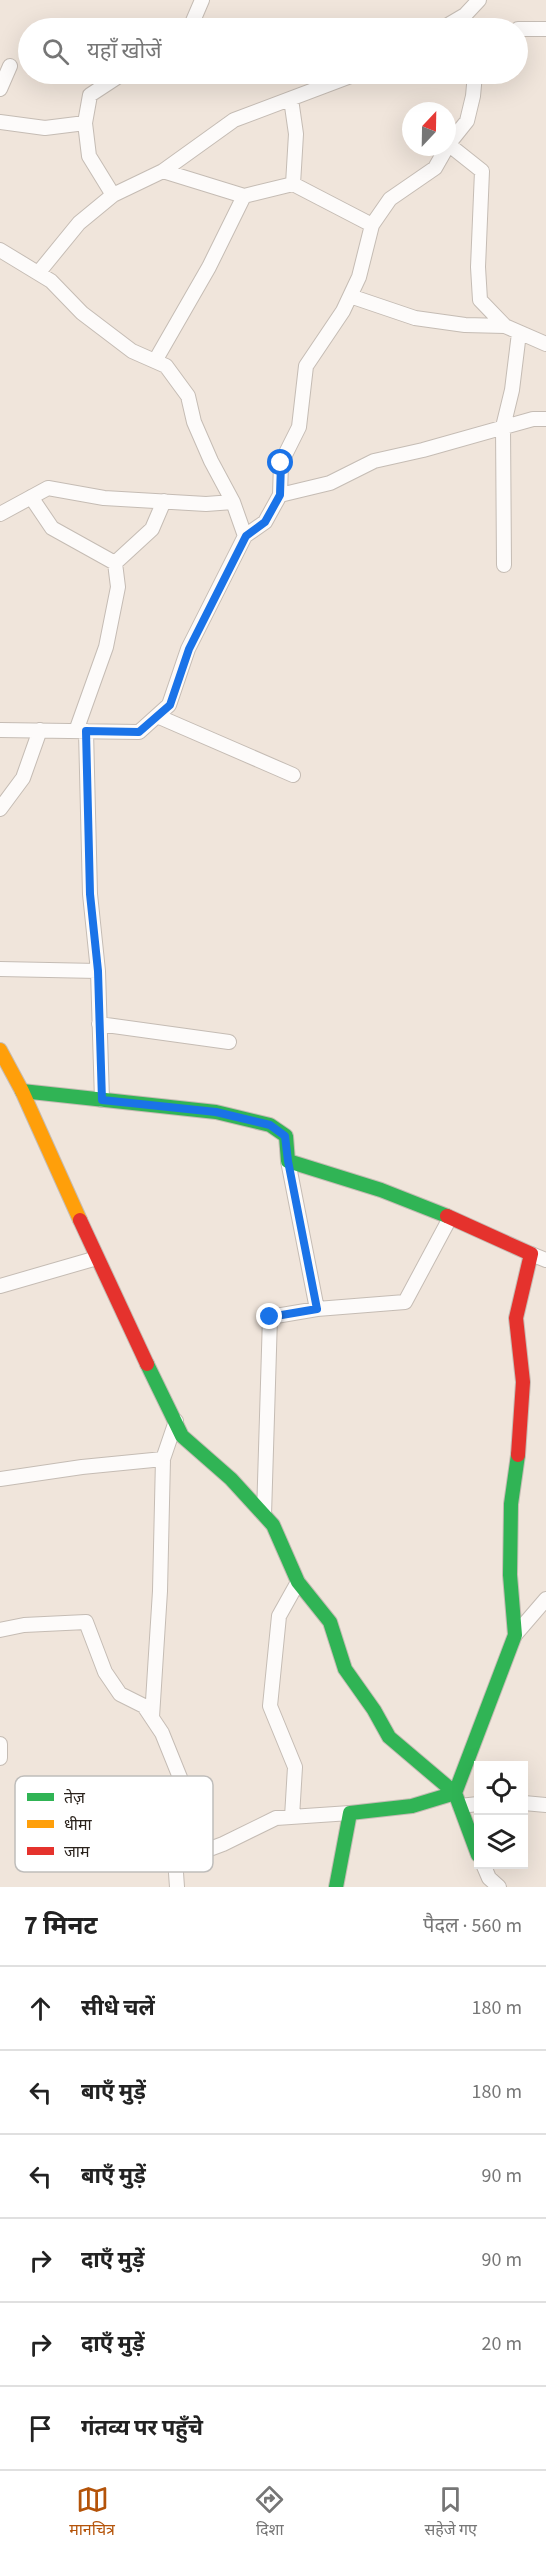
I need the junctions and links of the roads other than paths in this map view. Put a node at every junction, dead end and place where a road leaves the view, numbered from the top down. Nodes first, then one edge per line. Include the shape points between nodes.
1 (202, 0) edge
2 (479, 0) edge
3 (194, 18) edge
4 (460, 18) edge
5 (528, 29) edge
6 (546, 29) edge
7 (10, 66) dead end
8 (107, 84) edge
9 (330, 84) edge
10 (474, 84) edge
11 (0, 89) edge
12 (291, 99) junction
13 (0, 122) edge
14 (85, 123) junction
15 (456, 134) edge
16 (456, 152) edge
17 (442, 156) edge
18 (163, 171) junction
19 (293, 184) junction
20 (113, 195) junction
21 (244, 196) junction
22 (372, 225) junction
23 (0, 250) edge
24 (39, 272) junction
25 (350, 296) junction
26 (505, 326) junction
27 (519, 333) junction
28 (546, 344) edge
29 (155, 361) junction
30 (546, 419) edge
31 (503, 427) junction
32 (280, 495) junction
33 (31, 497) junction
34 (164, 501) junction
35 (233, 502) junction
36 (0, 514) edge
37 (246, 536) junction
38 (114, 563) junction
39 (504, 565) dead end
40 (157, 716) junction
41 (0, 730) edge
42 (40, 730) junction
43 (81, 731) junction
44 (293, 776) dead end
45 (0, 809) edge
46 (0, 969) edge
47 (98, 971) junction
48 (99, 1024) junction
49 (229, 1042) dead end
50 (0, 1050) edge
51 (22, 1091) junction
52 (102, 1100) junction
53 (288, 1161) junction
54 (450, 1218) junction
55 (531, 1254) junction
56 (97, 1258) junction
57 (546, 1260) edge
58 (0, 1286) edge
59 (317, 1309) junction
60 (176, 1421) junction
61 (164, 1459) junction
62 (0, 1479) edge
63 (264, 1515) junction
64 (298, 1582) junction
65 (546, 1599) edge
66 (0, 1630) edge
67 (515, 1635) junction
68 (152, 1717) junction
69 (0, 1744) edge
70 (0, 1758) edge
71 (179, 1776) edge
72 (458, 1800) junction
73 (474, 1803) edge
74 (528, 1803) edge
75 (546, 1805) edge
76 (350, 1813) junction
77 (292, 1817) junction
78 (474, 1844) edge
79 (213, 1848) edge
80 (485, 1869) edge
81 (176, 1872) edge
82 (177, 1887) edge
83 (336, 1887) edge
84 (499, 1887) edge

1 - 3 street
2 - 4 street
5 - 6 street
7 - 11 street
8 - 14 street via 90,95
9 - 12 street
10 - 15 street via 466,121
12 - 18 street via 234,120
12 - 19 street via 296,134
13 - 14 street via 45,128
14 - 20 street via 89,156
16 - 26 street via 482,171 480,300
17 - 22 street via 435,168 390,199
18 - 20 street
18 - 21 street
19 - 21 street
19 - 22 street
20 - 24 street via 79,223
21 - 29 street
22 - 25 street
23 - 24 street
24 - 29 street via 82,313 132,351
25 - 26 street via 415,318
25 - 32 street via 306,366 299,427 281,463
26 - 27 street
27 - 28 street
27 - 31 street
29 - 35 street via 166,366 188,396 194,422
30 - 31 street
31 - 32 street via 374,461 330,483
31 - 39 street
32 - 37 street via 265,522
33 - 34 street via 48,488 104,498
33 - 36 street
33 - 38 street via 52,528
34 - 35 street
34 - 38 street via 152,529
35 - 37 street
37 - 40 street via 189,649 170,705
38 - 43 street via 118,586
40 - 43 street via 139,732
40 - 44 street
41 - 42 street
42 - 43 street
42 - 45 street via 23,778
43 - 47 street
46 - 47 street
47 - 48 street
48 - 49 street
48 - 52 street
50 - 51 street
51 - 52 street
51 - 56 street
52 - 53 street via 216,1112 270,1125 285,1136
53 - 54 street
53 - 59 street
54 - 55 street
54 - 59 street via 405,1302
55 - 57 street
55 - 67 street via 516,1318 523,1382 511,1504 510,1575
56 - 58 street
56 - 60 street
59 - 63 street via 270,1317
60 - 61 street
60 - 63 street via 182,1436 231,1479
61 - 62 street
61 - 68 street
63 - 64 street via 273,1525
64 - 72 street via 330,1622 345,1669 389,1737
64 - 77 street via 279,1616 270,1706 295,1767
65 - 67 street
66 - 68 street via 86,1622 105,1672 120,1694 144,1706
67 - 72 street
68 - 71 street
69 - 70 street
72 - 73 street
72 - 76 street
72 - 78 street
74 - 75 street
76 - 77 street
76 - 83 street
77 - 79 street via 276,1818
80 - 84 street
81 - 82 street

